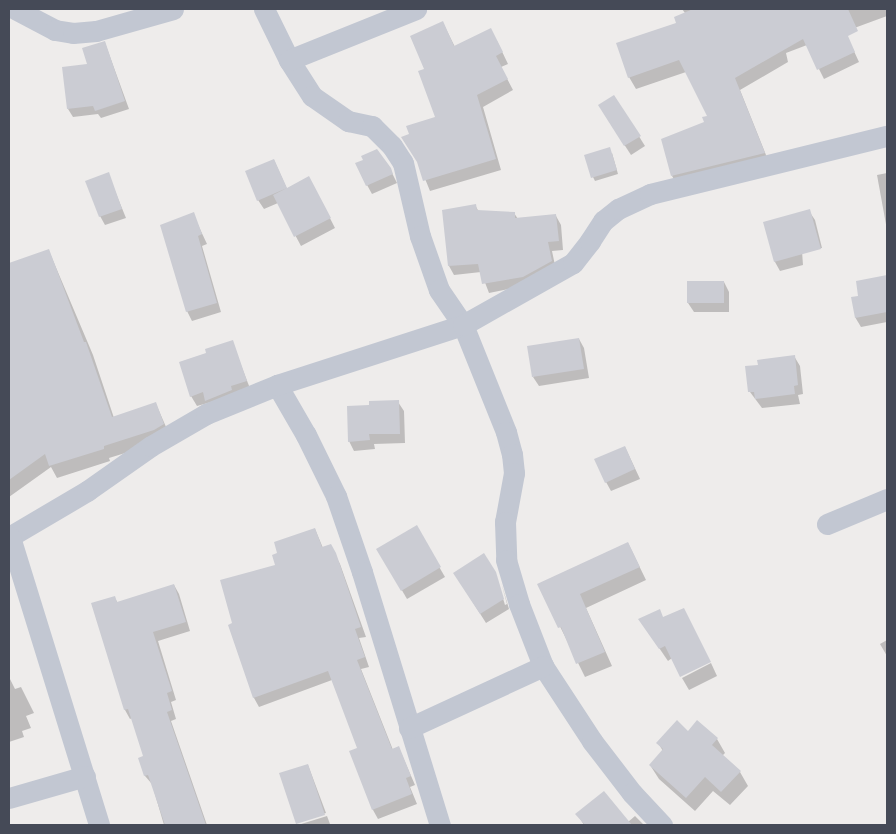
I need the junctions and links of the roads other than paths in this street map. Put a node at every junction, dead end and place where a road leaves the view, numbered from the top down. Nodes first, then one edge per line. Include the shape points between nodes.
1 (15, 9) edge
2 (173, 9) edge
3 (264, 9) edge
4 (416, 9) edge
5 (289, 60) junction
6 (887, 136) edge
7 (463, 325) junction
8 (276, 385) junction
9 (887, 499) edge
10 (827, 524) dead end
11 (9, 537) edge
12 (543, 666) junction
13 (409, 728) junction
14 (85, 776) junction
15 (9, 798) edge
16 (99, 825) edge
17 (440, 825) edge
18 (662, 825) edge

1 - 2 street via 55,30 73,33 96,32
3 - 5 street
4 - 5 street
5 - 7 street via 312,96 348,121 372,126 403,162 420,236 439,290
6 - 7 street via 650,194 618,209 603,221 573,263
7 - 8 street
7 - 12 street via 512,454 514,473 505,522 506,560
8 - 11 street via 206,414
8 - 13 street via 306,435 336,496
9 - 10 street
11 - 14 street
12 - 13 street
12 - 18 street via 592,741 632,793
13 - 17 street
14 - 15 street
14 - 16 street

